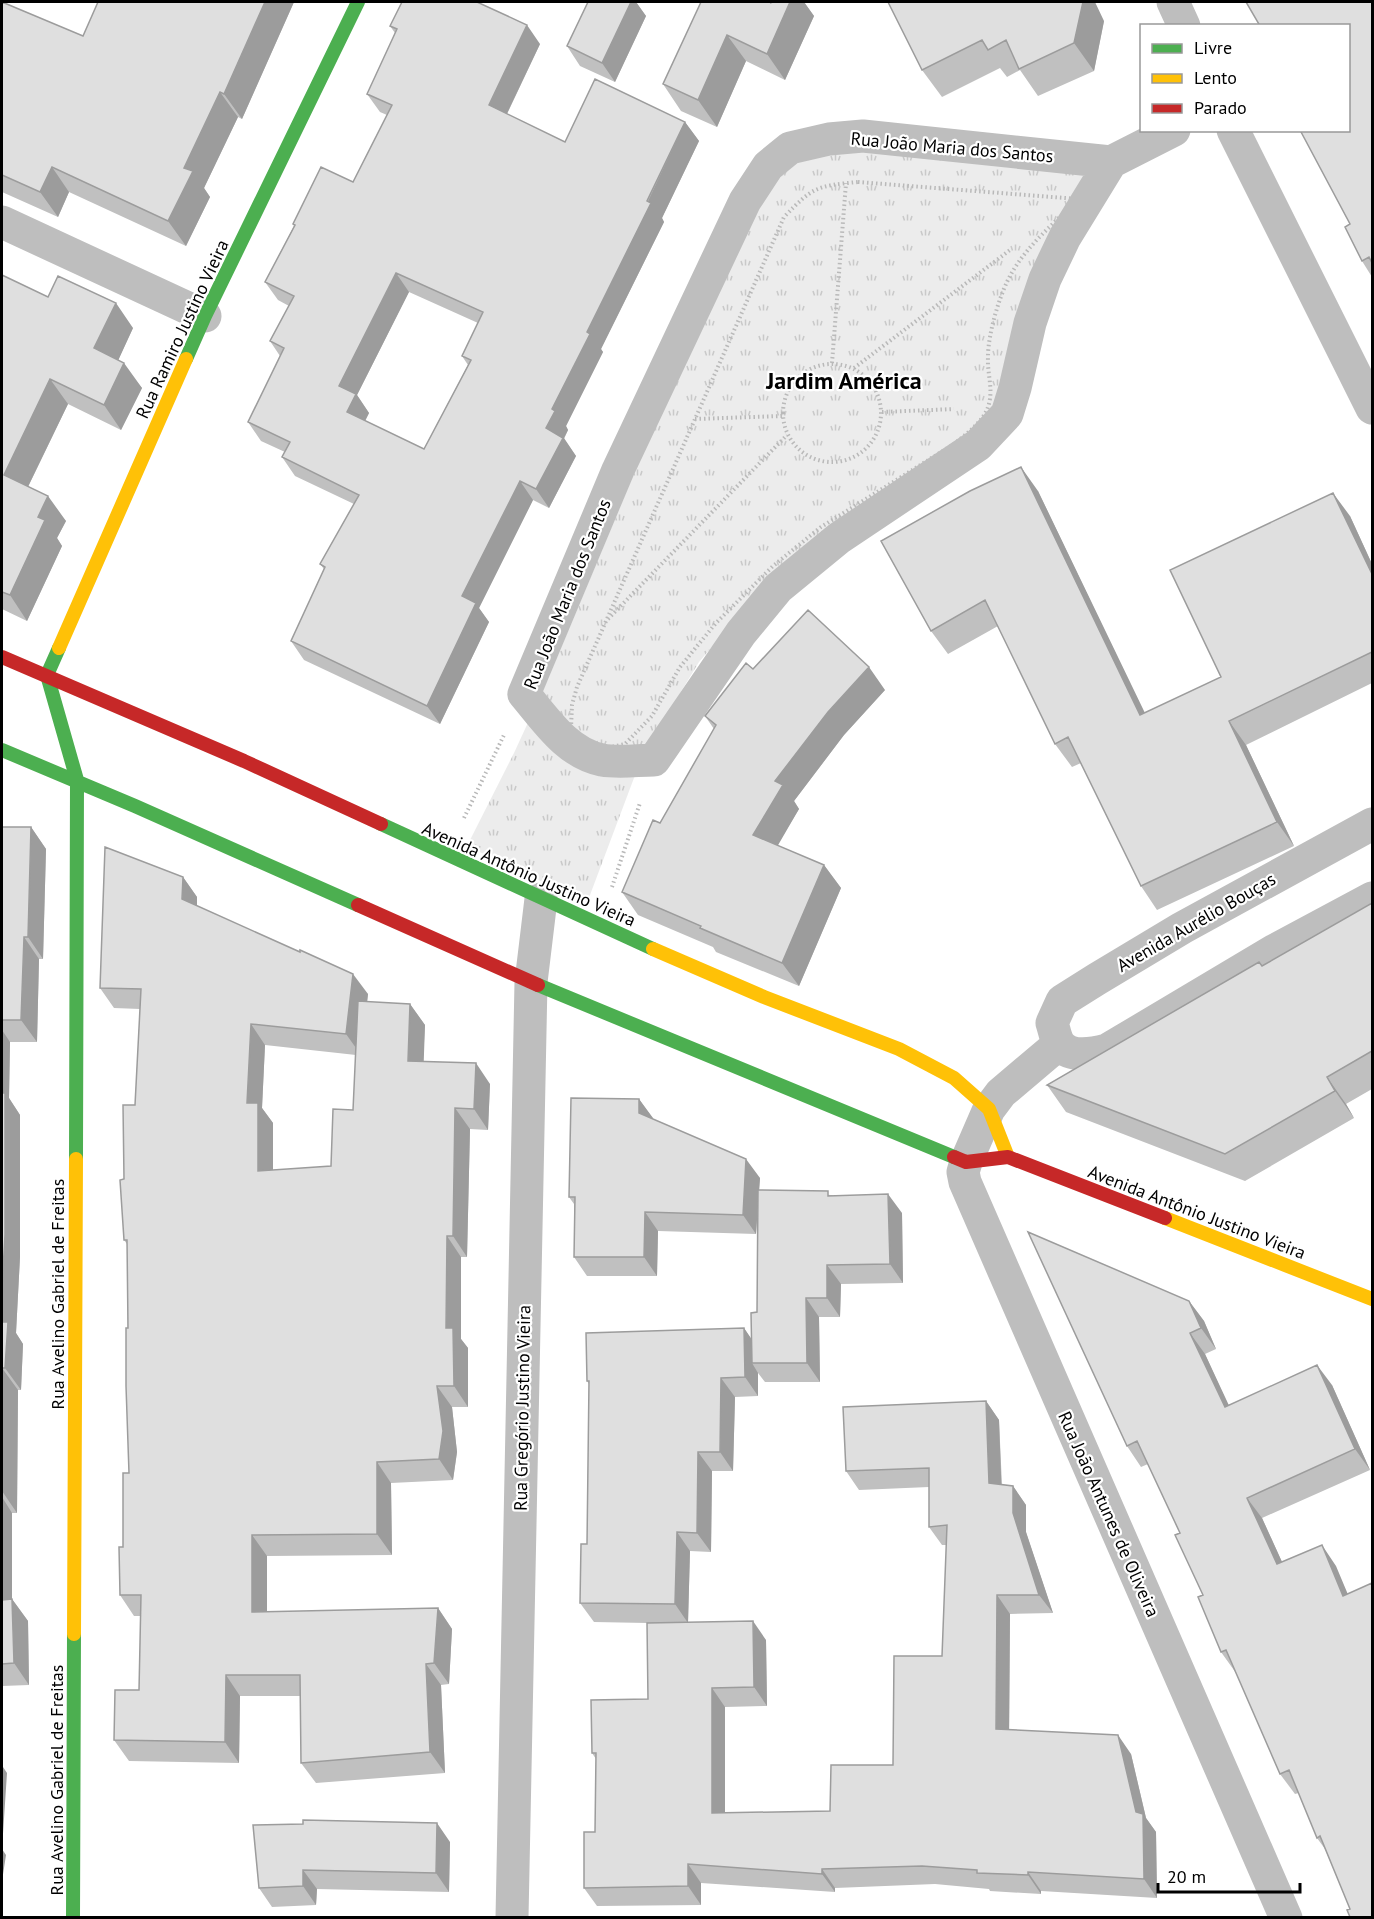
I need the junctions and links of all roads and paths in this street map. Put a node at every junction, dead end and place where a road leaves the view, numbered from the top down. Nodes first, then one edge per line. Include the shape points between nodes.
1 (358, 2) edge
2 (1173, 2) edge
3 (1183, 24) edge
4 (1170, 132) edge
5 (1234, 132) edge
6 (1111, 162) junction
7 (846, 183) junction
8 (1078, 199) junction
9 (2, 222) edge
10 (1041, 227) dead end
11 (1013, 248) dead end
12 (206, 316) junction
13 (832, 363) junction
14 (854, 368) junction
15 (976, 408) dead end
16 (988, 408) junction
17 (1372, 408) edge
18 (964, 409) dead end
19 (882, 412) junction
20 (782, 416) junction
21 (695, 419) junction
22 (787, 435) junction
23 (605, 622) junction
24 (2, 657) edge
25 (47, 675) junction
26 (524, 694) junction
27 (2, 750) edge
28 (654, 760) junction
29 (77, 780) junction
30 (1372, 824) edge
31 (446, 856) junction
32 (1372, 898) edge
33 (541, 899) junction
34 (599, 926) junction
35 (531, 982) junction
36 (1059, 1044) junction
37 (989, 1109) junction
38 (1008, 1157) junction
39 (966, 1162) junction
40 (1372, 1299) edge
41 (73, 1917) edge
42 (512, 1917) edge
43 (1286, 1917) edge

1 - 12 main road, Rua Ramiro Justino Vieira
2 - 3 street
4 - 6 street
5 - 17 street
6 - 26 street, Rua João Maria dos Santos via 863,136 790,148 768,166 745,201 618,470
6 - 28 street via 1065,237 1045,279 1007,414 978,445 839,538 778,588 741,633
7 - 8 path
7 - 13 path
7 - 21 path via 826,185 806,194 784,217
8 - 10 path
8 - 16 path via 1024,252 1007,283 994,321 988,357
9 - 12 street
11 - 14 path
12 - 25 main road, Rua Ramiro Justino Vieira
13 - 14 path
13 - 20 path via 798,376 782,406
14 - 19 path via 880,396
15 - 16 path
16 - 23 path via 973,429 954,444 821,527 773,566 716,623 680,667 652,716 625,744 606,748 587,743 571,728 577,687
18 - 19 path
19 - 22 path via 870,446 835,463 815,460 797,449
20 - 21 path
20 - 22 path
21 - 23 path
22 - 23 path
24 - 25 main road, Avenida Antônio Justino Vieira
25 - 29 main road, Rua Avelino Gabriel de Freitas
25 - 31 main road, Avenida Antônio Justino Vieira via 244,761
26 - 28 street, Rua João Maria dos Santos via 567,743 583,754 603,760
26 - 31 path
27 - 29 main road, Avenida Antônio Justino Vieira
28 - 34 path
29 - 35 main road, Avenida Antônio Justino Vieira
29 - 41 main road, Rua Avelino Gabriel de Freitas
30 - 36 street, Avenida Aurélio Bouças via 1182,928 1062,1001 1052,1023
31 - 33 main road, Avenida Antônio Justino Vieira
32 - 36 street via 1275,950 1107,1050 1075,1054
33 - 34 main road, Avenida Antônio Justino Vieira
33 - 35 street, Rua Gregório Justino Vieira
34 - 37 main road, Avenida Antônio Justino Vieira via 764,997 899,1049 954,1078
35 - 39 main road, Avenida Antônio Justino Vieira
35 - 42 street, Rua Gregório Justino Vieira
36 - 37 street via 1001,1093
37 - 38 main road, Avenida Antônio Justino Vieira
37 - 39 street, Rua João Antunes de Oliveira
38 - 39 main road, Avenida Antônio Justino Vieira
38 - 40 main road, Avenida Antônio Justino Vieira
39 - 43 street, Rua João Antunes de Oliveira via 963,1172 972,1200

